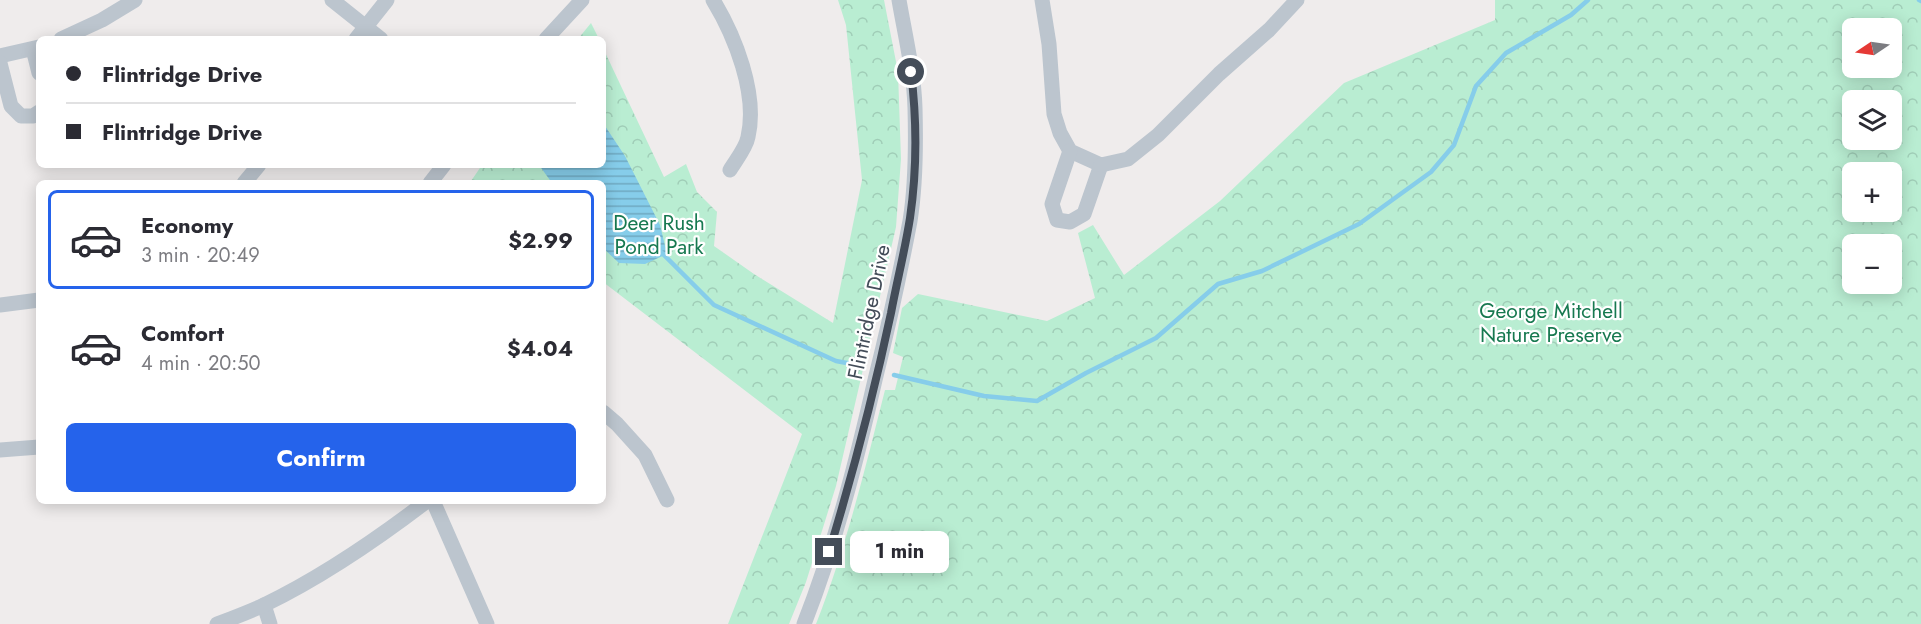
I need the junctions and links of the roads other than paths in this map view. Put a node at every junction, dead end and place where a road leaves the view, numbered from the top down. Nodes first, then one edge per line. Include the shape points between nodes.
1 (135, 0) edge
2 (332, 0) edge
3 (387, 0) edge
4 (582, 0) edge
5 (713, 0) edge
6 (899, 0) edge
7 (1042, 0) edge
8 (1297, 0) edge
9 (361, 33) edge
10 (67, 36) edge
11 (549, 36) edge
12 (36, 48) edge
13 (0, 56) edge
14 (0, 63) edge
15 (36, 114) edge
16 (1070, 152) junction
17 (1101, 165) junction
18 (256, 168) edge
19 (442, 168) edge
20 (730, 170) dead end
21 (246, 180) edge
22 (432, 180) edge
23 (36, 300) edge
24 (0, 305) edge
25 (606, 415) edge
26 (36, 447) edge
27 (0, 450) edge
28 (667, 500) dead end
29 (423, 504) edge
30 (434, 504) edge
31 (264, 605) junction
32 (218, 624) edge
33 (270, 624) edge
34 (487, 624) edge
35 (804, 624) edge

1 - 10 street
2 - 9 street
3 - 9 street
4 - 11 street
5 - 20 street via 739,54 750,111 748,139
6 - 35 street, Flintridge Drive via 915,105 910,220 854,471
7 - 16 street via 1054,114
8 - 17 street via 1158,135 1128,159
12 - 13 street
14 - 15 street via 11,106 21,116
16 - 17 street
16 - 17 street via 1052,204 1057,220 1070,222 1084,214
18 - 21 street
19 - 22 street
23 - 24 street
25 - 28 street via 645,455
26 - 27 street
29 - 31 street via 331,568
30 - 34 street
31 - 32 street
31 - 33 street

